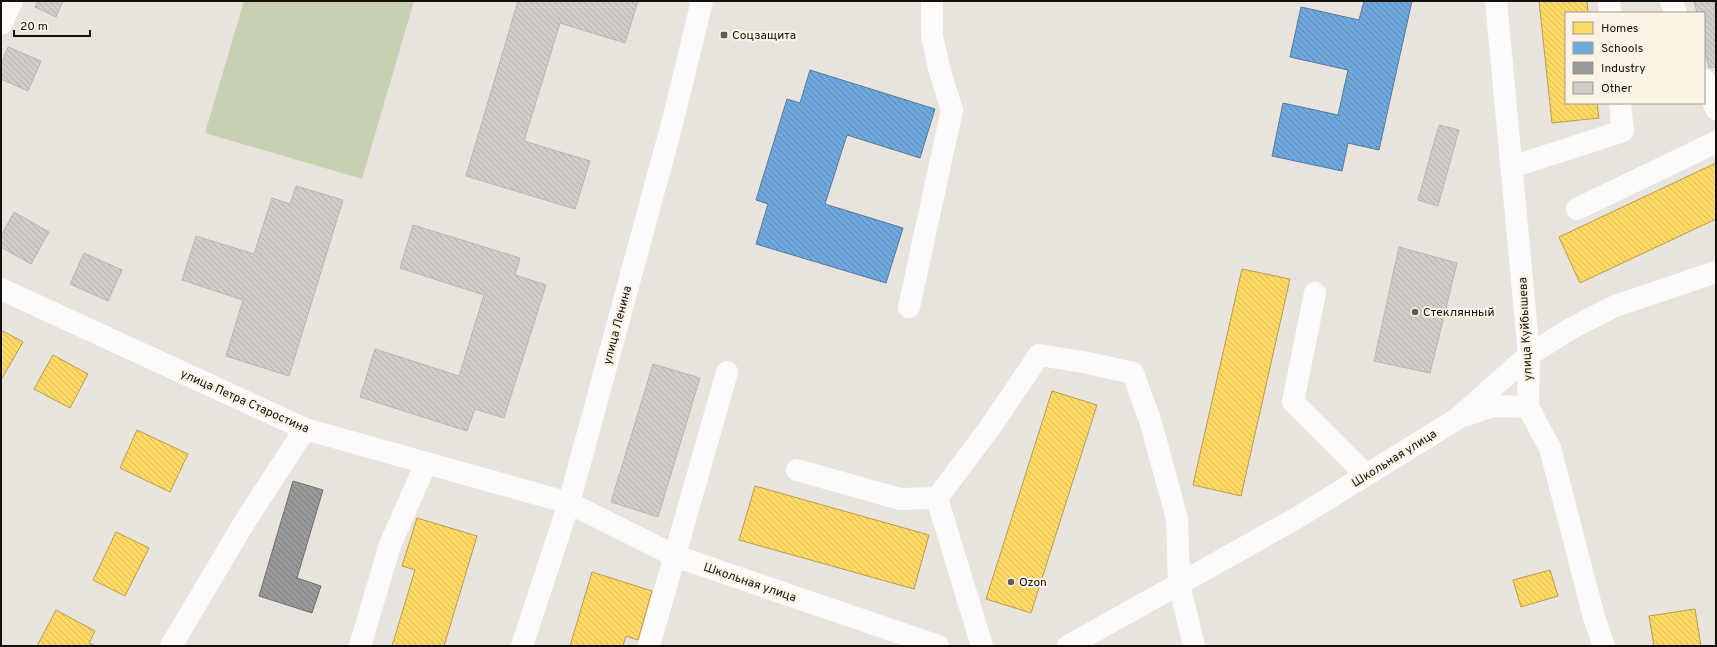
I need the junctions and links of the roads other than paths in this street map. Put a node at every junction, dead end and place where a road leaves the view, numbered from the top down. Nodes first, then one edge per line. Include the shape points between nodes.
1 (12, 1) edge
2 (702, 1) edge
3 (932, 1) edge
4 (1496, 1) edge
5 (1609, 1) edge
6 (1672, 1) edge
7 (1610, 12) edge
8 (1676, 12) edge
9 (1, 24) edge
10 (1705, 82) edge
11 (1620, 104) edge
12 (1716, 109) edge
13 (1716, 142) edge
14 (1512, 167) junction
15 (1577, 209) dead end
16 (1716, 272) edge
17 (1, 289) edge
18 (1315, 293) dead end
19 (909, 307) dead end
20 (1529, 356) junction
21 (727, 372) dead end
22 (1528, 407) junction
23 (1456, 419) junction
24 (305, 429) junction
25 (426, 463) junction
26 (797, 470) dead end
27 (1366, 475) junction
28 (937, 498) junction
29 (569, 503) junction
30 (675, 556) junction
31 (1179, 584) junction
32 (930, 645) edge
33 (171, 646) edge
34 (360, 646) edge
35 (522, 646) edge
36 (649, 646) edge
37 (982, 646) edge
38 (1068, 646) edge
39 (1194, 646) edge
40 (1604, 646) edge

1 - 9 street
2 - 29 street, улица Ленина via 672,124
3 - 19 street via 932,36 952,110
4 - 14 street, улица Куйбышева
5 - 7 street
6 - 8 street
10 - 12 street
11 - 14 street via 1623,131
13 - 15 street
14 - 20 street, улица Куйбышева
16 - 20 street, Школьная улица via 1615,306 1570,329
17 - 24 street, улица Петра Старостина
18 - 27 street via 1293,402
20 - 22 street, улица Куйбышева
20 - 23 street, Школьная улица
21 - 30 street
22 - 23 street via 1492,406
22 - 40 street, улица Куйбышева via 1550,448 1594,617
23 - 27 street, Школьная улица
24 - 25 street, улица Петра Старостина
24 - 33 street via 244,523
25 - 29 street, улица Петра Старостина
25 - 34 street via 390,545
26 - 28 street via 900,499
27 - 31 street, Школьная улица via 1295,519
28 - 31 street via 1040,355 1133,373 1151,423 1177,519
28 - 37 street
29 - 30 street, Школьная улица
29 - 35 street, улица Ленина
30 - 32 street, Школьная улица
30 - 36 street
31 - 38 street, Школьная улица
31 - 39 street

